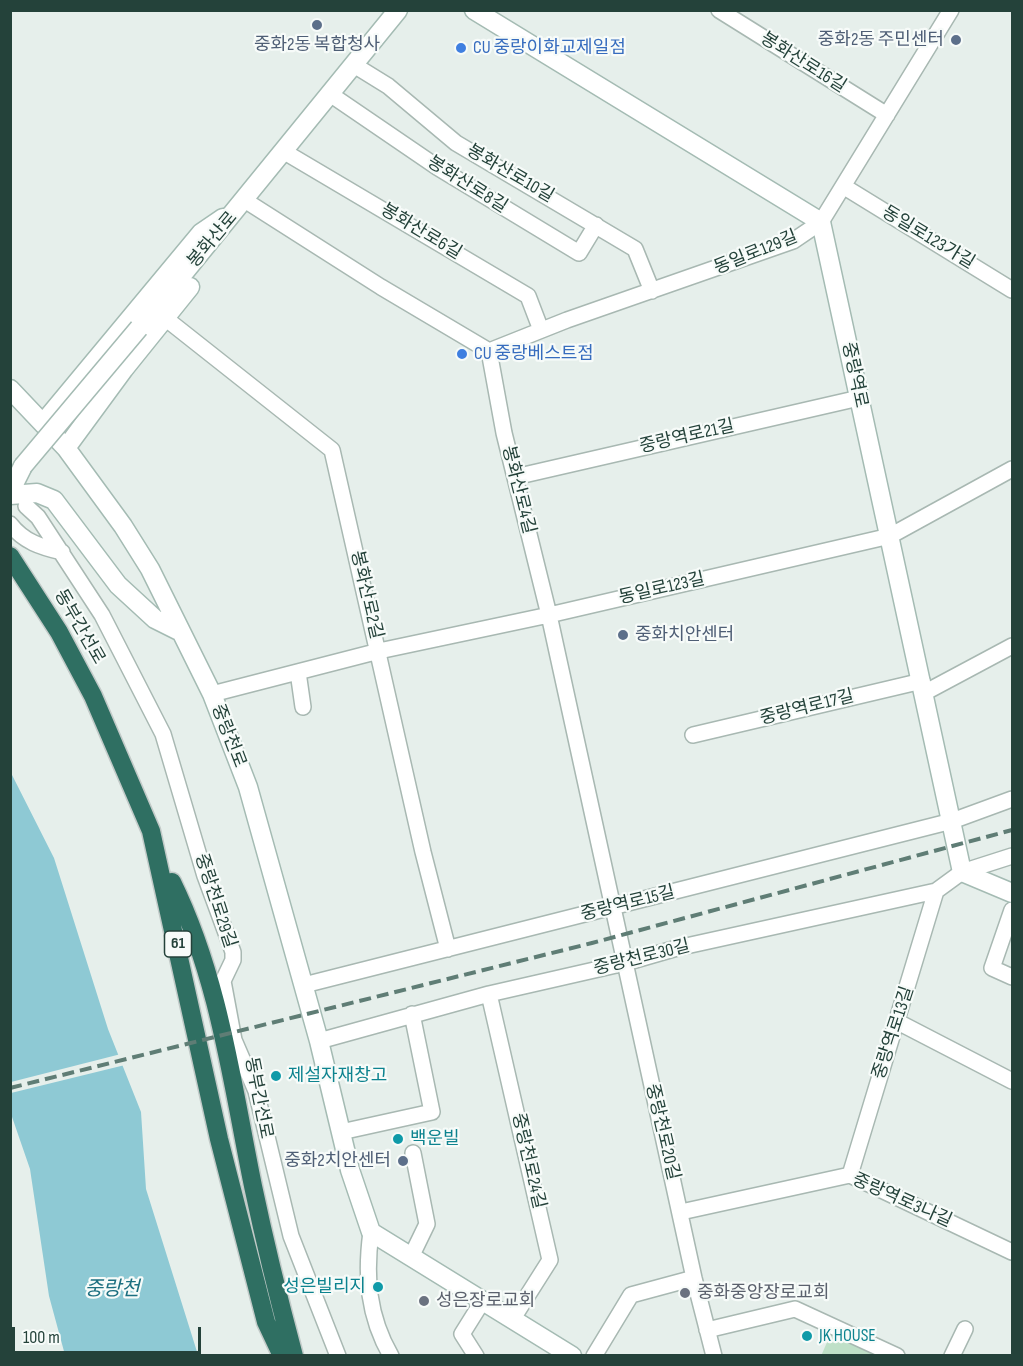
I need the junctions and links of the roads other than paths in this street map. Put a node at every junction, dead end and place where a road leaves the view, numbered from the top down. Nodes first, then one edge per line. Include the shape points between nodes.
1 (398, 10) edge
2 (474, 10) edge
3 (719, 10) edge
4 (951, 10) edge
5 (354, 64) junction
6 (330, 94) junction
7 (887, 115) junction
8 (283, 151) junction
9 (843, 186) junction
10 (244, 203) junction
11 (821, 222) junction
12 (596, 225) junction
13 (1012, 290) edge
14 (652, 291) junction
15 (165, 318) junction
16 (541, 330) junction
17 (489, 351) junction
18 (10, 389) edge
19 (859, 398) junction
20 (44, 422) junction
21 (66, 448) junction
22 (1012, 469) edge
23 (17, 470) edge
24 (515, 477) junction
25 (10, 493) edge
26 (26, 506) dead end
27 (10, 524) edge
28 (890, 536) junction
29 (62, 552) junction
30 (10, 556) edge
31 (549, 615) junction
32 (181, 632) junction
33 (1012, 646) edge
34 (379, 651) junction
35 (298, 672) junction
36 (923, 687) junction
37 (212, 694) junction
38 (303, 707) dead end
39 (693, 735) dead end
40 (1012, 799) edge
41 (952, 821) junction
42 (159, 856) junction
43 (1012, 856) edge
44 (962, 872) junction
45 (936, 891) junction
46 (1012, 893) edge
47 (613, 907) junction
48 (1012, 910) edge
49 (448, 949) junction
50 (625, 963) junction
51 (1012, 977) edge
52 (304, 985) junction
53 (489, 994) junction
54 (412, 1014) junction
55 (898, 1022) junction
56 (320, 1041) junction
57 (1012, 1082) edge
58 (341, 1132) junction
59 (413, 1153) dead end
60 (850, 1174) junction
61 (681, 1212) junction
62 (371, 1232) junction
63 (1012, 1252) edge
64 (411, 1257) junction
65 (694, 1278) junction
66 (482, 1302) junction
67 (512, 1320) junction
68 (965, 1329) dead end
69 (707, 1330) junction
70 (560, 1353) edge
71 (282, 1356) edge
72 (294, 1356) edge
73 (338, 1356) edge
74 (391, 1356) edge
75 (476, 1356) edge
76 (594, 1356) edge
77 (714, 1356) edge
78 (897, 1356) edge
79 (952, 1356) edge

1 - 5 main road, 봉화산로
2 - 11 main road
3 - 7 street, 봉화산로16길
4 - 7 street, 동일로129길
5 - 6 main road, 봉화산로
5 - 12 street, 봉화산로10길 via 388,86 456,143
6 - 8 main road, 봉화산로
6 - 12 street, 봉화산로8길 via 437,167 579,254
7 - 9 street, 동일로129길
8 - 10 main road, 봉화산로
8 - 16 street, 봉화산로6길 via 528,296
9 - 11 street, 동일로129길
9 - 13 street, 동일로123가길
10 - 15 main road via 220,249
10 - 17 street
10 - 20 main road via 201,233
10 - 23 main road, 봉화산로, bridge
11 - 14 street, 동일로129길 via 793,241
11 - 19 main road, 중랑역로
12 - 14 street, 봉화산로10길 via 635,249
14 - 16 street, 동일로129길
15 - 21 main road
15 - 34 street, 봉화산로2길 via 332,450
16 - 17 street, 동일로129길
17 - 24 street, 봉화산로4길
18 - 20 main road, 중랑천로
19 - 24 street, 중랑역로21길
19 - 28 main road, 중랑역로
20 - 21 main road, 중랑천로
21 - 32 main road, 중랑천로 via 150,569
22 - 28 street, 동일로123길
23 - 25 main road, 봉화산로
24 - 31 street, 봉화산로4길
25 - 32 main road via 37,493 54,500 118,585 155,618
26 - 29 street, 중랑천로29길
27 - 29 street via 36,545
28 - 31 street, 동일로123길
28 - 36 main road, 중랑역로
29 - 73 street, 중랑천로29길 via 115,637 166,740 233,952 223,981 234,1040 256,1091 291,1236
30 - 42 highway, 동부간선로 / 61 via 59,632 93,696
31 - 34 street, 동일로123길
31 - 47 street, 봉화산로4길
32 - 37 main road, 중랑천로
33 - 36 street, 중랑역로17길
34 - 35 street, 동일로123길
34 - 49 street, 봉화산로2길 via 420,842
35 - 37 street, 동일로123길
35 - 38 street
36 - 39 street, 중랑역로17길
36 - 41 main road, 중랑역로
37 - 52 main road, 중랑천로 via 248,787
40 - 41 street, 중랑역로15길
41 - 44 main road, 중랑역로
41 - 47 street, 중랑역로15길
42 - 71 highway, 동부간선로 / 61 via 219,1139 266,1322
42 - 72 highway, 동부간선로 / 61 via 188,916 207,968 268,1254
43 - 44 street, 중랑천로30길
44 - 45 street, 중랑천로30길
44 - 46 main road
45 - 50 street, 중랑천로30길
45 - 55 street, 중랑역로13길
47 - 49 street, 중랑역로15길
47 - 50 street, 중랑천로20길
48 - 51 street via 992,968
49 - 52 street, 중랑역로15길
50 - 53 street, 중랑천로30길
50 - 61 street, 중랑천로20길
52 - 56 main road, 중랑천로
53 - 54 street, 중랑천로30길
53 - 67 street, 중랑천로24길 via 550,1260
54 - 56 street, 중랑천로30길
54 - 58 street via 432,1112
55 - 57 street
55 - 60 street, 중랑역로13길
56 - 58 main road, 중랑천로
58 - 62 main road, 중랑천로
59 - 64 street via 428,1224
60 - 61 street, 중랑역로3나길
60 - 63 street, 중랑역로3나길
61 - 65 street, 중랑천로20길
62 - 64 main road
62 - 74 street via 369,1287 373,1317
64 - 66 main road
65 - 69 street, 중랑천로20길
65 - 76 street via 631,1295
66 - 67 main road
66 - 75 street via 462,1334
67 - 70 main road
68 - 79 street
69 - 77 street, 중랑천로20길
69 - 78 street via 795,1309

